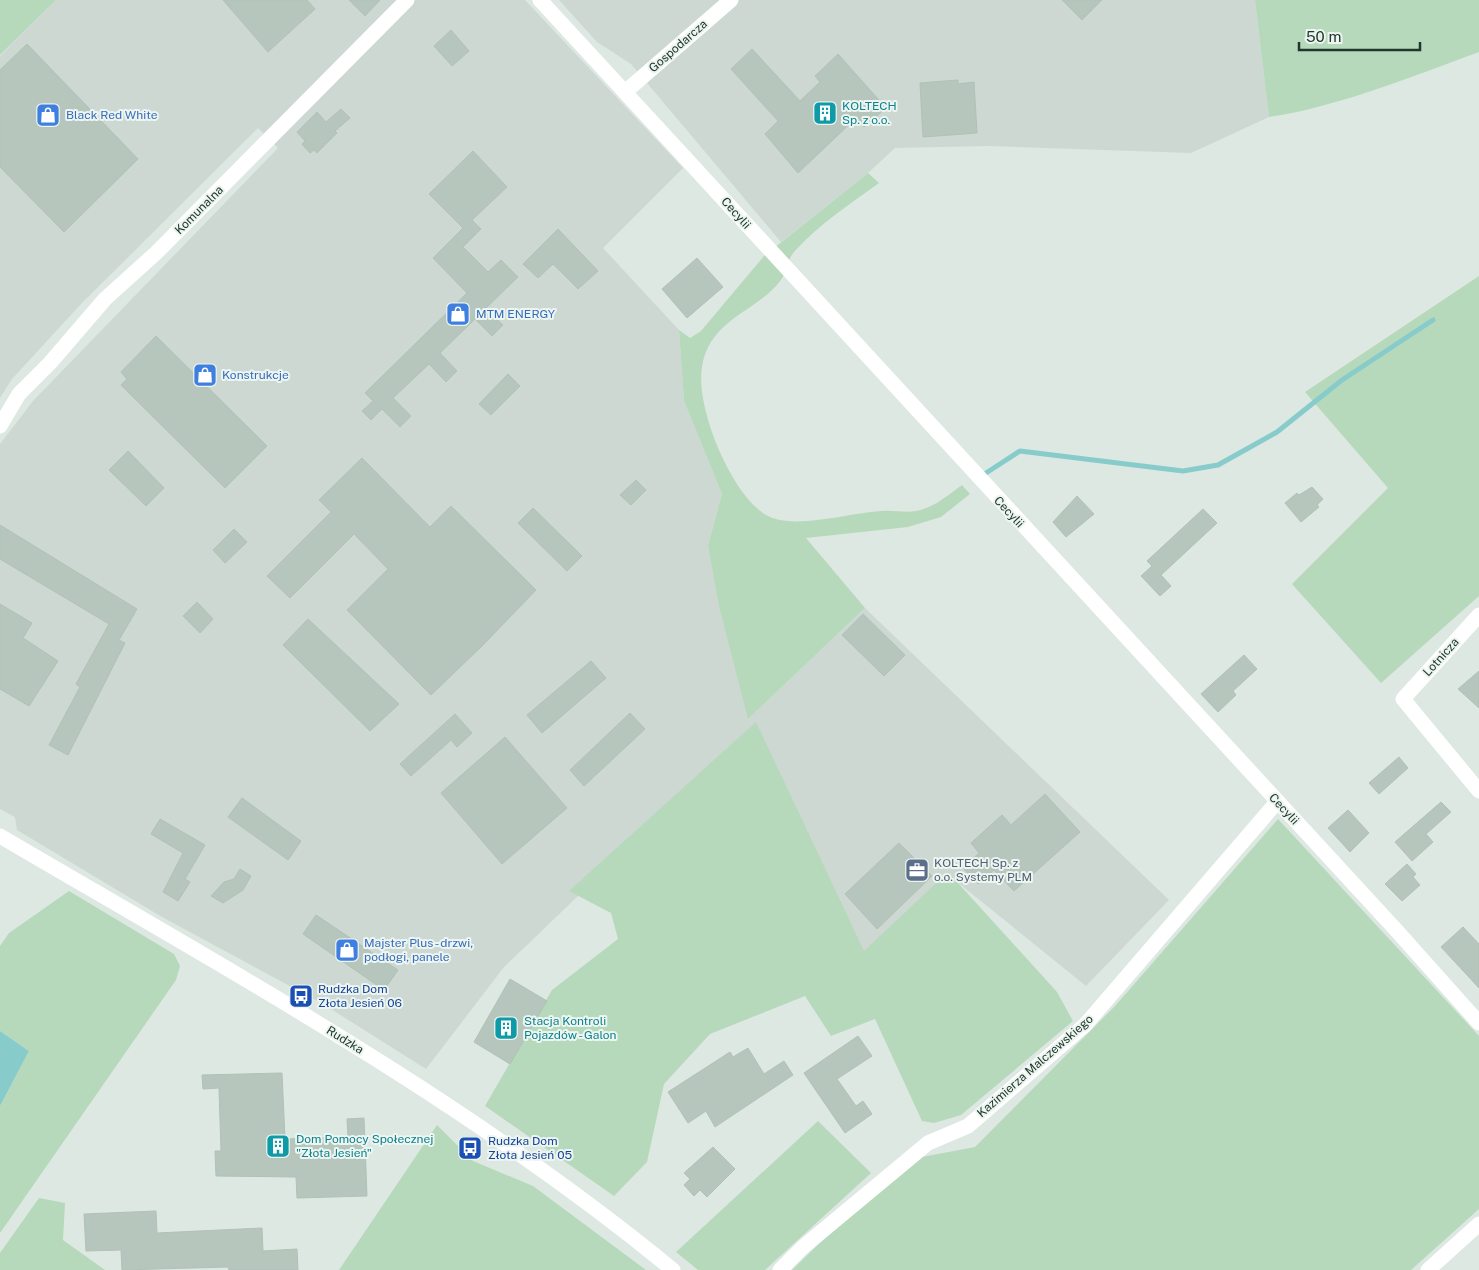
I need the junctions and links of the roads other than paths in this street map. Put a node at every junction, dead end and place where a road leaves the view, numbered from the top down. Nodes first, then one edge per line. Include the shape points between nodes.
1 (408, 0) edge
2 (540, 0) edge
3 (731, 0) edge
4 (625, 92) junction
5 (0, 426) edge
6 (1479, 615) edge
7 (1479, 791) edge
8 (1277, 802) junction
9 (0, 836) edge
10 (1479, 1023) edge
11 (1479, 1224) edge
12 (673, 1270) edge
13 (780, 1270) edge
14 (1428, 1270) edge

1 - 5 street, Komunalna via 156,253 104,299 19,394
2 - 4 street, Cecylii
3 - 4 street, Gospodarcza
4 - 8 street, Cecylii
6 - 7 street, Lotnicza via 1403,699
8 - 10 street, Cecylii
8 - 13 street, Kazimierza Malczewskiego via 1085,1025 968,1126 928,1142
9 - 12 street, Rudzka via 316,1022 450,1106 525,1158
11 - 14 street

